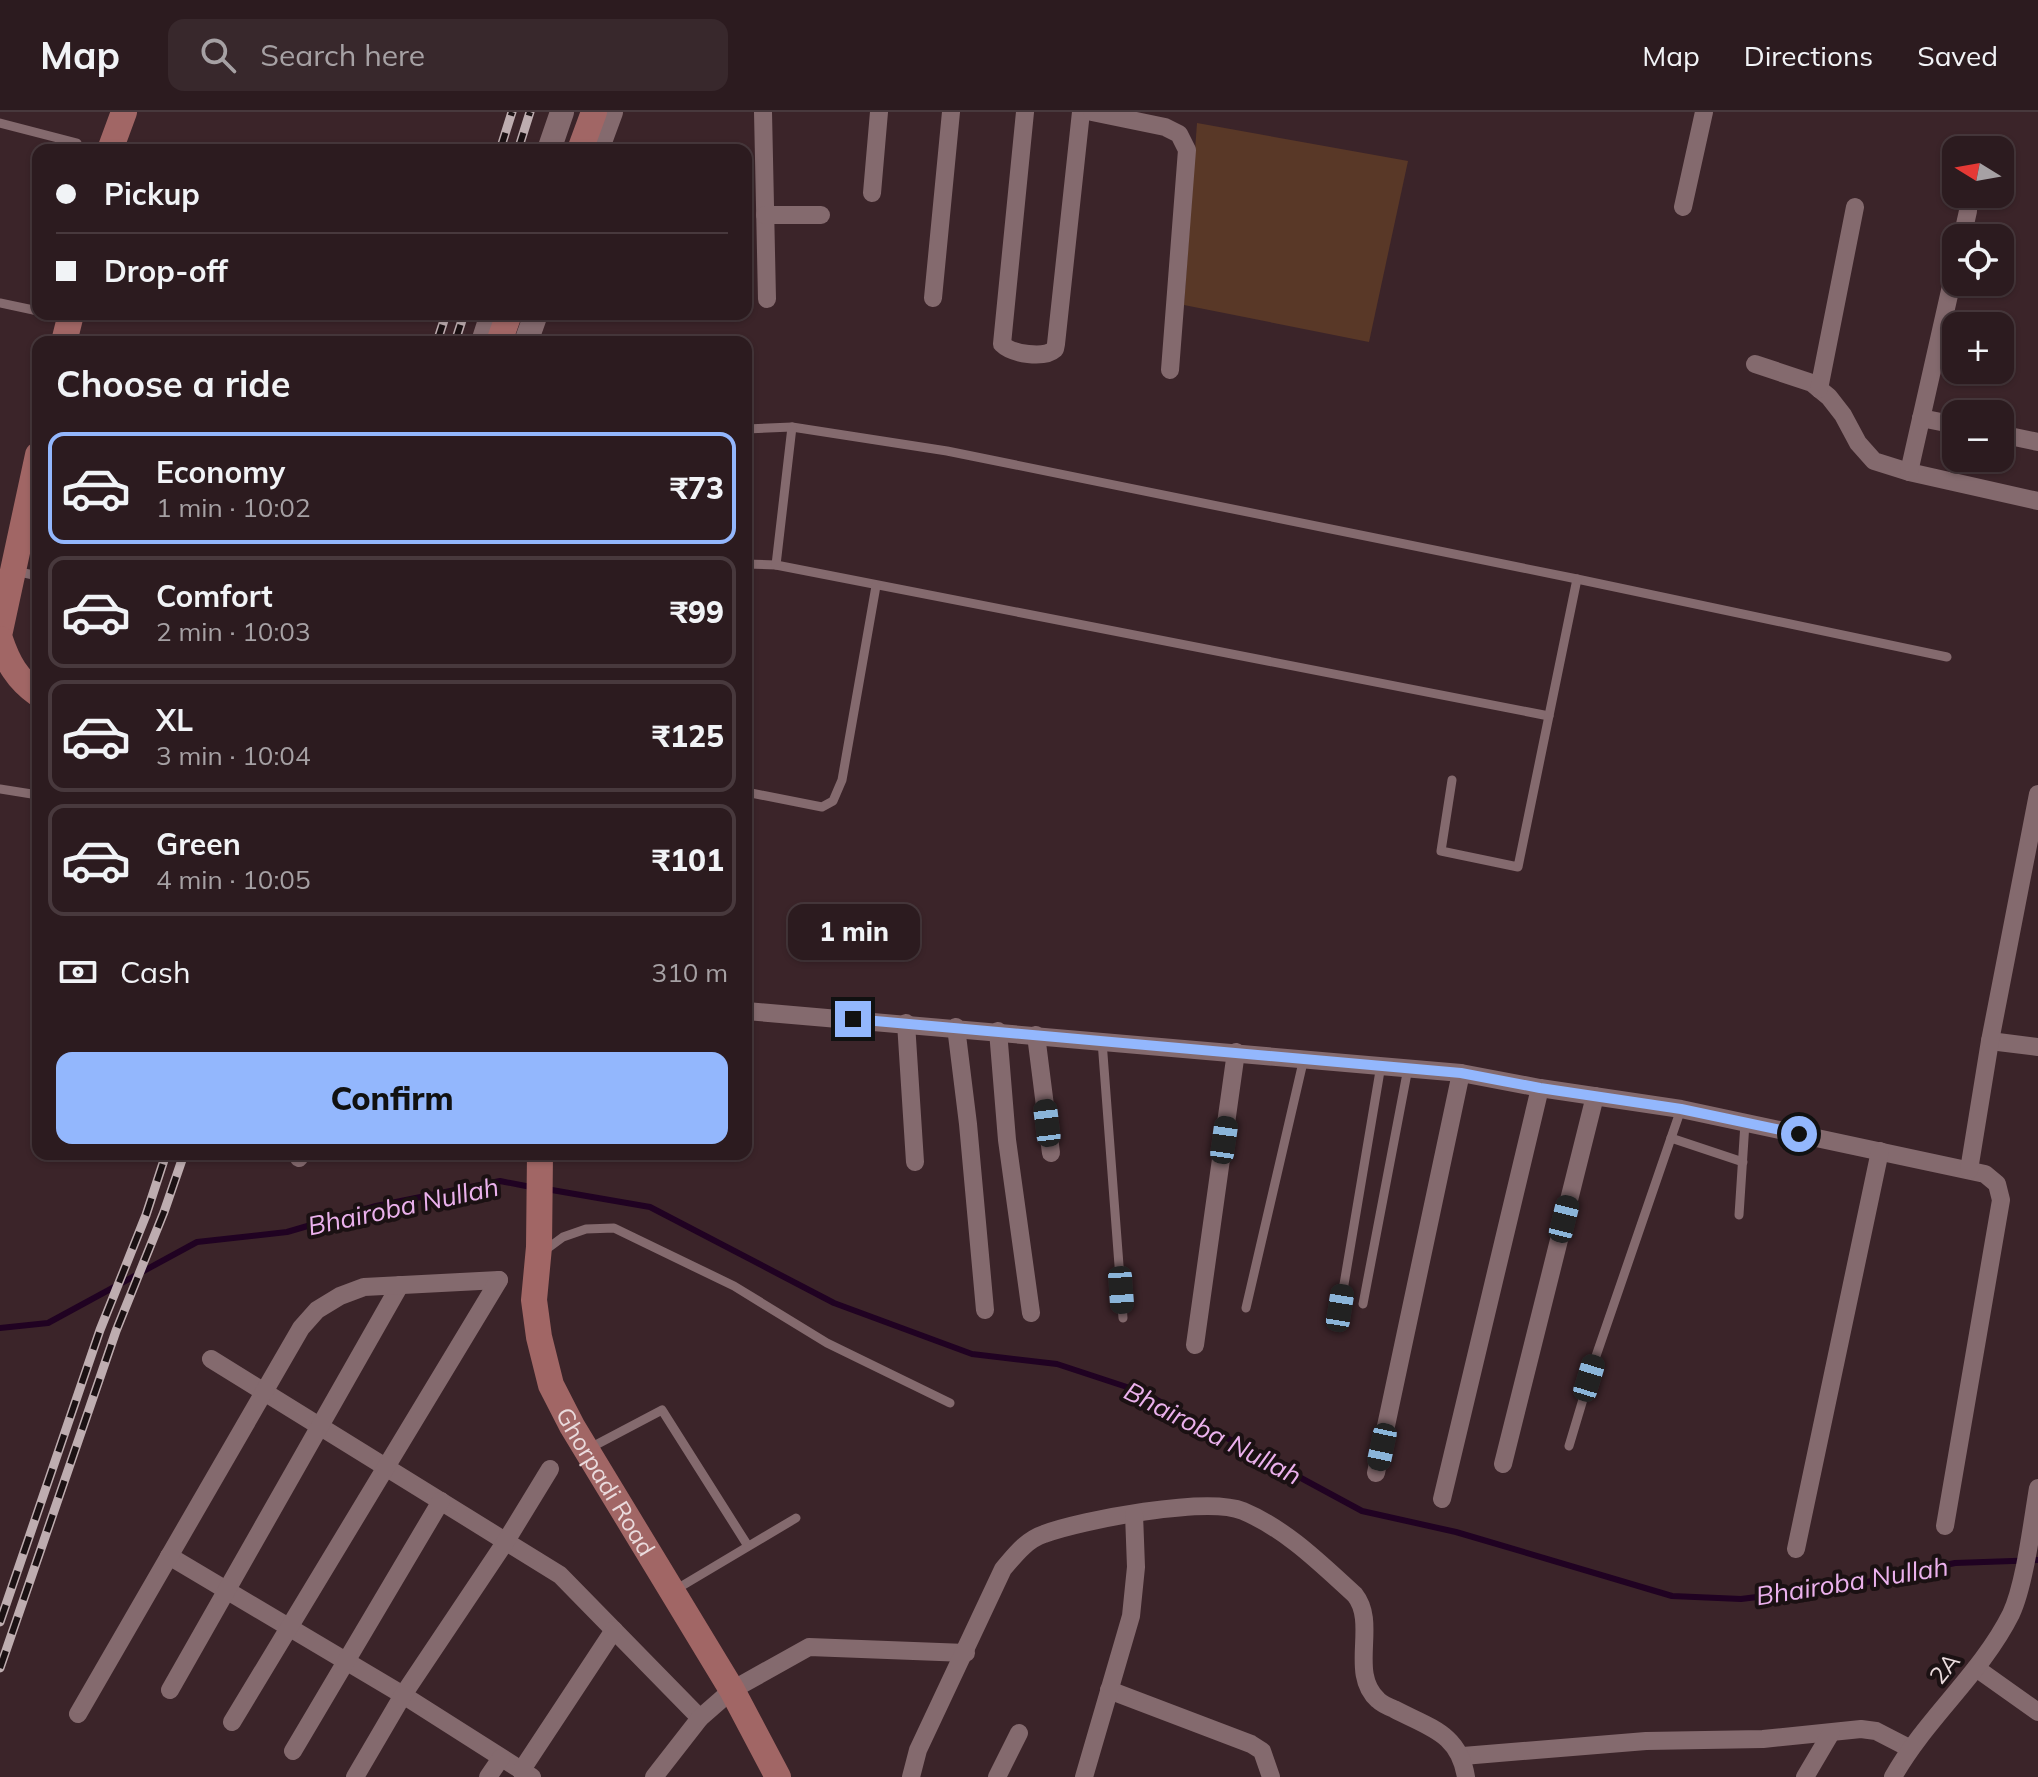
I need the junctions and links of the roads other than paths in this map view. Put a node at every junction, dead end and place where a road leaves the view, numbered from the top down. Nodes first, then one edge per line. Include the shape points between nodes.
1 (124, 112) edge
2 (562, 112) edge
3 (580, 112) edge
4 (594, 112) edge
5 (611, 112) edge
6 (763, 112) edge
7 (879, 112) edge
8 (951, 112) edge
9 (1025, 112) edge
10 (1081, 112) edge
11 (1092, 112) edge
12 (1704, 112) edge
13 (1124, 115) edge
14 (0, 123) edge
15 (77, 143) dead end
16 (112, 144) edge
17 (551, 144) edge
18 (568, 144) edge
19 (582, 144) edge
20 (599, 144) edge
21 (872, 193) dead end
22 (1683, 207) dead end
23 (1855, 207) dead end
24 (1968, 211) dead end
25 (765, 215) junction
26 (821, 215) dead end
27 (1965, 224) edge
28 (1949, 296) edge
29 (933, 298) dead end
30 (767, 299) dead end
31 (0, 303) edge
32 (32, 310) edge
33 (1755, 364) dead end
34 (1170, 370) dead end
35 (1819, 389) junction
36 (1921, 418) junction
37 (1942, 422) edge
38 (792, 427) junction
39 (752, 429) edge
40 (2014, 437) edge
41 (2038, 442) edge
42 (1909, 472) junction
43 (32, 481) edge
44 (2038, 501) edge
45 (752, 564) edge
46 (776, 565) junction
47 (11, 570) junction
48 (32, 575) edge
49 (1577, 579) junction
50 (876, 586) junction
51 (0, 631) edge
52 (0, 639) edge
53 (1947, 657) dead end
54 (32, 690) edge
55 (1549, 716) junction
56 (1452, 780) dead end
57 (0, 789) edge
58 (752, 793) edge
59 (32, 794) edge
60 (2038, 794) edge
61 (752, 1011) edge
62 (906, 1023) junction
63 (956, 1027) junction
64 (998, 1031) junction
65 (1036, 1035) junction
66 (1102, 1041) junction
67 (1990, 1041) junction
68 (2038, 1047) edge
69 (1236, 1052) junction
70 (1304, 1057) junction
71 (1381, 1065) junction
72 (1408, 1068) junction
73 (1461, 1073) junction
74 (1540, 1088) junction
75 (1595, 1096) junction
76 (1681, 1109) junction
77 (1745, 1123) junction
78 (1671, 1138) junction
79 (1880, 1151) junction
80 (1051, 1153) dead end
81 (540, 1160) edge
82 (915, 1162) dead end
83 (1743, 1162) junction
84 (1969, 1170) junction
85 (1739, 1215) dead end
86 (538, 1251) junction
87 (400, 1285) junction
88 (1363, 1304) dead end
89 (1246, 1308) dead end
90 (1340, 1308) dead end
91 (985, 1310) dead end
92 (1031, 1313) dead end
93 (1123, 1318) dead end
94 (1195, 1345) dead end
95 (211, 1359) dead end
96 (264, 1392) junction
97 (950, 1403) dead end
98 (320, 1426) junction
99 (1569, 1446) dead end
100 (587, 1450) junction
101 (1503, 1464) dead end
102 (386, 1467) junction
103 (550, 1469) dead end
104 (1376, 1473) dead end
105 (2038, 1488) edge
106 (1442, 1499) dead end
107 (441, 1501) junction
108 (1134, 1514) junction
109 (796, 1518) dead end
110 (1945, 1526) dead end
111 (2032, 1537) edge
112 (506, 1541) junction
113 (748, 1546) junction
114 (1796, 1549) dead end
115 (169, 1556) junction
116 (226, 1590) junction
117 (673, 1592) junction
118 (288, 1629) junction
119 (614, 1630) junction
120 (966, 1653) junction
121 (346, 1661) junction
122 (1976, 1668) junction
123 (170, 1690) dead end
124 (732, 1690) junction
125 (1109, 1690) junction
126 (403, 1695) junction
127 (2038, 1712) edge
128 (78, 1714) dead end
129 (700, 1718) junction
130 (232, 1722) dead end
131 (1019, 1733) dead end
132 (1831, 1733) junction
133 (1909, 1748) junction
134 (293, 1751) dead end
135 (1463, 1756) junction
136 (501, 1758) junction
137 (526, 1774) edge
138 (1267, 1775) edge
139 (355, 1777) edge
140 (488, 1777) edge
141 (654, 1777) edge
142 (778, 1777) edge
143 (911, 1777) edge
144 (997, 1777) edge
145 (1084, 1777) edge
146 (1466, 1777) edge
147 (1805, 1777) edge
148 (1893, 1777) edge

1 - 16 main road
2 - 17 street
3 - 18 main road
4 - 19 main road
5 - 20 street
6 - 25 street
7 - 21 street
8 - 29 street
9 - 10 street via 1002,344 1008,350 1047,355 1056,344
11 - 13 street
12 - 22 street
13 - 34 street via 1179,134 1187,150
14 - 15 lane
23 - 35 street
24 - 27 street
25 - 26 street
25 - 30 street
28 - 36 street
31 - 32 lane
33 - 35 street
35 - 42 street via 1874,461
36 - 37 street
36 - 42 street
38 - 39 lane
38 - 46 lane
38 - 49 lane via 947,451
40 - 41 street
42 - 44 street
43 - 47 main road
45 - 46 lane
46 - 50 lane
47 - 48 lane
47 - 51 main road
49 - 53 lane
49 - 55 lane
50 - 55 lane
50 - 58 lane via 842,780 833,801 822,807
52 - 54 main road via 7,662
55 - 56 lane via 1518,867 1441,851
57 - 59 lane
60 - 67 street
61 - 62 street
62 - 63 street
62 - 82 street
63 - 64 street
63 - 91 street
64 - 65 street
64 - 92 street
65 - 66 street
65 - 80 street
66 - 69 street
66 - 93 lane
67 - 68 street
67 - 84 street
69 - 70 street
69 - 94 street
70 - 71 street
70 - 89 lane
71 - 72 street
71 - 90 lane
72 - 73 street
72 - 88 lane
73 - 74 street
73 - 104 street
74 - 75 street
74 - 106 street
75 - 76 street
75 - 101 street
76 - 77 street
76 - 78 lane
77 - 79 street
77 - 83 lane
78 - 83 lane
78 - 99 lane
79 - 84 street
79 - 114 street
81 - 86 main road, Ghorpadi Road
83 - 85 lane
84 - 110 street via 1997,1184 2001,1200
86 - 97 lane via 586,1229 614,1228
86 - 100 main road, Ghorpadi Road via 534,1300 539,1337 551,1385
87 - 96 street via 364,1287 317,1310
87 - 98 street
87 - 102 street via 499,1280
95 - 96 street
96 - 98 street
96 - 115 street
98 - 102 street
98 - 116 street
100 - 113 lane via 662,1410
100 - 117 main road, Ghorpadi Road
102 - 107 street
102 - 118 street
103 - 112 street
105 - 111 street, 2A
107 - 112 street
107 - 121 street
108 - 120 street via 1042,1534 1020,1548 1003,1569
108 - 125 street via 1131,1616
108 - 135 street via 1206,1505 1239,1509 1275,1527 1363,1605 1363,1661 1377,1700 1446,1737
109 - 113 lane
111 - 122 street, 2A via 2010,1615
112 - 119 street via 560,1575
112 - 126 street
113 - 117 lane
115 - 116 street
115 - 128 street
116 - 118 street
116 - 123 street
117 - 124 main road, Ghorpadi Road
118 - 121 street
118 - 130 street
119 - 129 street
119 - 137 street
120 - 124 street via 809,1647
120 - 143 street via 918,1750
121 - 126 street
121 - 134 street
122 - 127 street
122 - 133 street, 2A
124 - 129 street
124 - 142 main road, Ghorpadi Road
125 - 138 street via 1251,1744 1262,1751
125 - 145 street
126 - 136 street
126 - 139 street
129 - 141 street
131 - 144 street
132 - 133 street via 1876,1731
132 - 135 street
132 - 147 street
133 - 148 street, 2A
135 - 146 street
136 - 137 street
136 - 140 street

